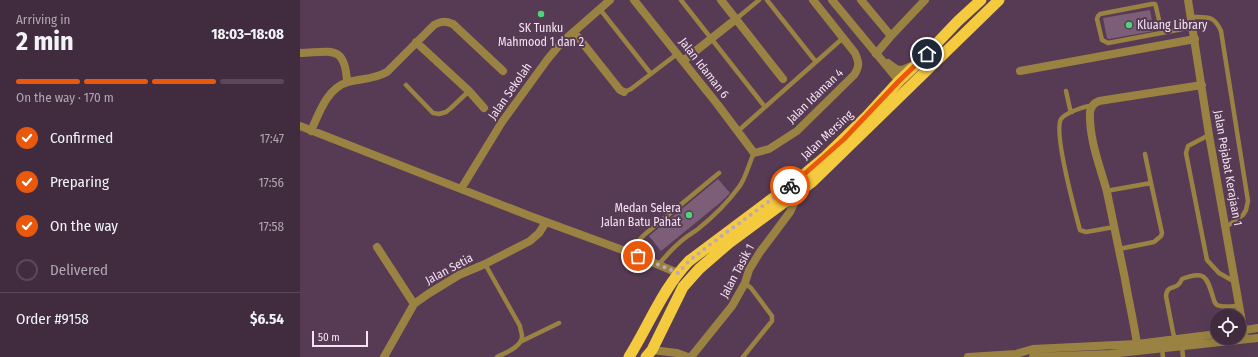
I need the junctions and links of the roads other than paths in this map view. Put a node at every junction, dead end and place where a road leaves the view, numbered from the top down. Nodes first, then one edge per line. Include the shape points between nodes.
1 (610, 0) edge
2 (634, 0) edge
3 (681, 0) edge
4 (721, 0) edge
5 (759, 0) edge
6 (767, 0) edge
7 (813, 0) edge
8 (832, 0) edge
9 (861, 0) edge
10 (925, 0) edge
11 (981, 0) edge
12 (999, 0) edge
13 (1188, 0) edge
14 (599, 8) junction
15 (1191, 17) junction
16 (736, 19) junction
17 (1193, 27) junction
18 (574, 32) junction
19 (1162, 33) junction
20 (891, 36) junction
21 (711, 38) junction
22 (843, 38) junction
23 (1195, 39) junction
24 (416, 42) junction
25 (300, 53) edge
26 (677, 54) junction
27 (876, 54) junction
28 (683, 61) junction
29 (816, 62) junction
30 (919, 62) junction
31 (503, 72) dead end
32 (1020, 72) dead end
33 (651, 74) junction
34 (783, 78) dead end
35 (899, 81) junction
36 (347, 82) junction
37 (406, 85) dead end
38 (1202, 85) junction
39 (469, 91) junction
40 (1066, 91) dead end
41 (624, 92) joint
42 (1091, 106) junction
43 (765, 107) junction
44 (484, 108) dead end
45 (1072, 112) junction
46 (300, 126) edge
47 (311, 131) junction
48 (738, 131) junction
49 (1209, 135) junction
50 (754, 152) junction
51 (1145, 154) dead end
52 (719, 173) dead end
53 (1151, 183) junction
54 (461, 189) junction
55 (1106, 191) junction
56 (799, 192) junction
57 (546, 222) junction
58 (1114, 227) junction
59 (1226, 227) junction
60 (377, 246) dead end
61 (1119, 249) junction
62 (628, 252) junction
63 (485, 264) junction
64 (659, 264) junction
65 (678, 273) junction
66 (1235, 282) junction
67 (745, 283) junction
68 (414, 304) junction
69 (1239, 306) junction
70 (1239, 309) edge
71 (559, 323) dead end
72 (1258, 328) edge
73 (1246, 329) edge
74 (1210, 335) edge
75 (1258, 338) edge
76 (1178, 339) junction
77 (1210, 339) edge
78 (1246, 339) edge
79 (520, 342) junction
80 (1138, 347) junction
81 (1162, 348) junction
82 (649, 353) edge
83 (1016, 354) junction
84 (1110, 356) edge
85 (384, 357) edge
86 (497, 357) edge
87 (629, 357) edge
88 (689, 357) edge
89 (744, 357) edge
90 (968, 357) edge
91 (1032, 357) edge
92 (1163, 357) edge
93 (1184, 357) edge

1 - 14 street, Jalan Sekolah
2 - 26 street, Jalan Idaman 6
3 - 21 lane
4 - 16 street
5 - 16 lane
6 - 29 lane
7 - 22 street, Jalan Idaman 4
8 - 27 street
9 - 20 street
10 - 20 street
11 - 30 highway, Jalan Mersing
12 - 56 highway
13 - 15 street, Jalan Pejabat Kerajaan 1
14 - 18 street, Jalan Sekolah
14 - 33 lane
15 - 17 street, Jalan Pejabat Kerajaan 1
15 - 59 lane via 1213,19 1221,31 1248,201 1243,215
16 - 21 street
16 - 34 street
17 - 19 lane
17 - 23 street, Jalan Pejabat Kerajaan 1
18 - 41 street
18 - 54 street, Jalan Sekolah via 557,48 526,88
19 - 19 lane via 1108,44 1102,40 1097,19 1100,14 1154,4
20 - 27 street
21 - 28 street
21 - 43 lane
22 - 29 lane
22 - 50 street, Jalan Idaman 4 via 858,61 859,68 854,75 797,131 769,149
23 - 32 street
23 - 38 street, Jalan Pejabat Kerajaan 1
24 - 31 street via 434,25 446,21 453,24
24 - 36 street via 387,72 378,77
24 - 39 street
25 - 36 street via 335,53 342,58 345,65
26 - 28 street, Jalan Idaman 6
26 - 33 lane
27 - 30 street via 897,70 903,70
27 - 35 street
28 - 48 street, Jalan Idaman 6
29 - 43 lane
30 - 35 highway, Jalan Mersing
33 - 41 lane
35 - 65 highway, Jalan Mersing via 844,139 807,172 708,246
36 - 47 street via 327,97
37 - 39 lane via 433,113 439,114 446,112
38 - 42 street via 1099,101
38 - 49 street, Jalan Pejabat Kerajaan 1
39 - 44 street
40 - 45 lane
42 - 45 lane
42 - 55 street via 1092,138
43 - 48 lane
45 - 58 lane via 1060,120 1060,145 1080,230 1086,232
46 - 47 street
47 - 54 street
48 - 50 street, Jalan Idaman 6
49 - 59 street, Jalan Pejabat Kerajaan 1
49 - 66 lane via 1188,146 1186,152 1207,260 1219,273
50 - 64 lane via 745,177 734,194 710,218 679,242
51 - 53 lane
52 - 62 lane via 641,238
53 - 55 lane
53 - 61 lane via 1161,236 1154,242
54 - 57 street
55 - 58 street
56 - 67 street, Jalan Tasik 1 via 790,212 749,270
56 - 82 highway via 729,243 699,269 683,287
57 - 62 street
57 - 63 street, Jalan Setia via 530,241
58 - 61 street
59 - 66 street, Jalan Pejabat Kerajaan 1
60 - 68 street
61 - 80 street
62 - 64 street
63 - 68 street, Jalan Setia via 459,274
63 - 79 lane via 520,326
64 - 65 street
65 - 87 highway, Jalan Mersing
66 - 69 street, Jalan Pejabat Kerajaan 1
67 - 88 street, Jalan Tasik 1 via 732,306
67 - 89 lane via 773,318
68 - 85 street, Jalan Setia
69 - 70 street, Jalan Pejabat Kerajaan 1
69 - 76 lane via 1219,306 1215,303 1206,278 1199,276 1182,280 1178,287 1166,292
71 - 79 lane
72 - 73 street
74 - 76 street
75 - 78 street
76 - 77 street
76 - 80 street
76 - 81 street
76 - 93 lane
79 - 86 lane
80 - 81 street
80 - 83 street via 1032,349
80 - 84 street
81 - 92 lane
82 - 88 street via 677,353
83 - 90 street
83 - 91 street
84 - 91 street

